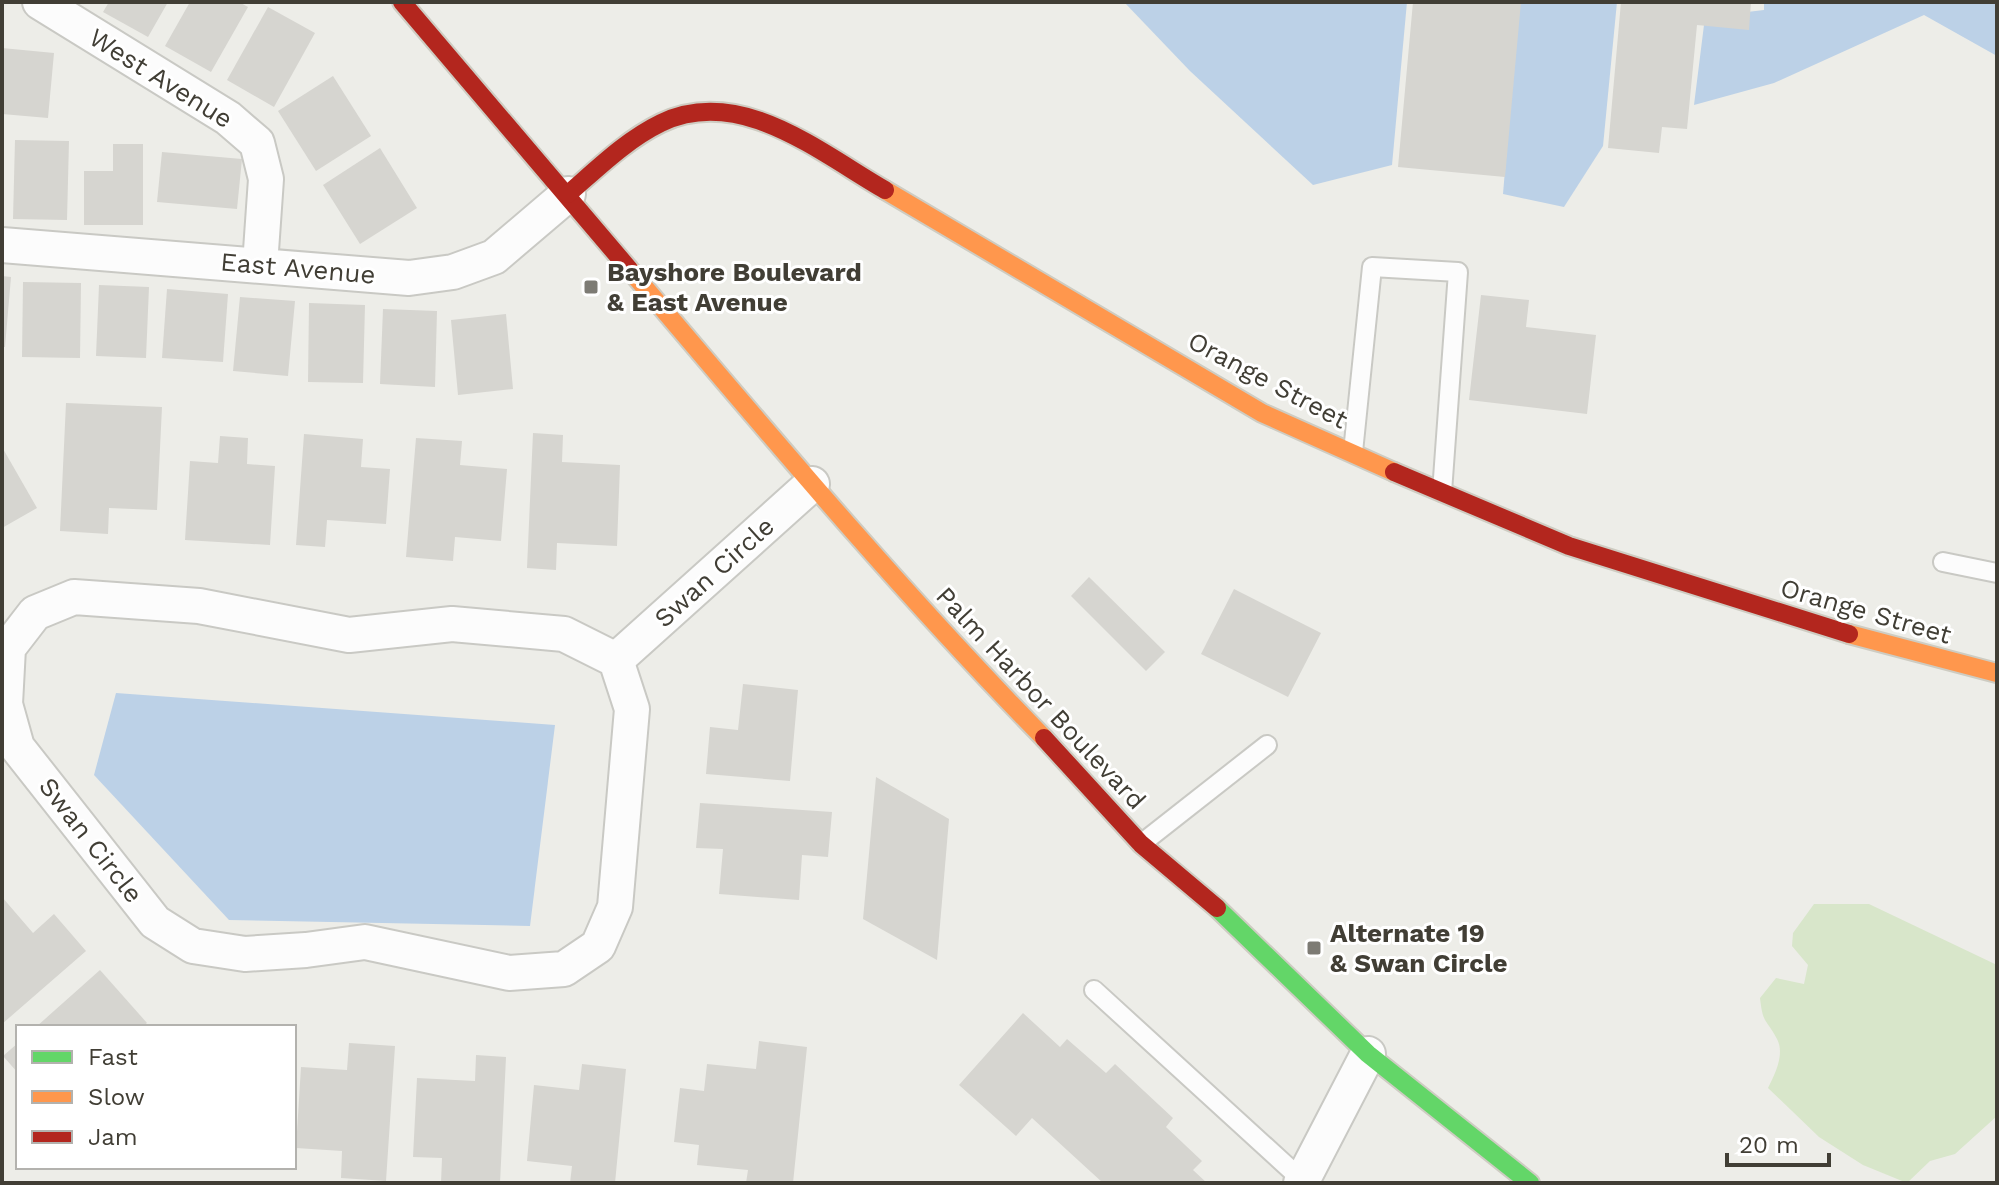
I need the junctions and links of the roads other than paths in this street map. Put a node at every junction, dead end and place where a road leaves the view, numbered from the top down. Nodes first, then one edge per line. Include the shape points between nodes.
1 (40, 2) edge
2 (402, 2) edge
3 (568, 194) junction
4 (2, 245) edge
5 (260, 265) junction
6 (1353, 454) junction
7 (812, 484) junction
8 (1442, 492) junction
9 (1943, 562) dead end
10 (1997, 573) edge
11 (616, 660) junction
12 (1997, 673) edge
13 (1267, 745) dead end
14 (1141, 844) junction
15 (1094, 990) dead end
16 (1368, 1054) junction
17 (1301, 1182) edge
18 (1530, 1183) edge

1 - 5 street, West Avenue via 228,118 257,143 266,179
2 - 3 main road, Palm Harbor Boulevard
3 - 5 street, East Avenue via 494,257 453,272 409,278
3 - 6 main road, Orange Street via 658,122 700,109 759,120 1262,413
3 - 7 main road, Palm Harbor Boulevard
4 - 5 street, East Avenue
6 - 8 main road, Orange Street
6 - 8 lane via 1372,267 1458,272
7 - 11 street, Swan Circle
7 - 14 main road, Palm Harbor Boulevard
8 - 12 main road, Orange Street via 1569,546 1823,627
9 - 10 lane
11 - 11 street, Swan Circle via 564,634 452,624 349,635 199,606 74,597 35,613 8,648 5,704 17,747 27,760 155,922 193,946 245,954 365,942 509,973 564,969 598,946 615,907 632,709
13 - 14 lane
14 - 16 main road, Palm Harbor Boulevard via 1206,898
15 - 17 lane
16 - 17 street
16 - 18 main road, Palm Harbor Boulevard

